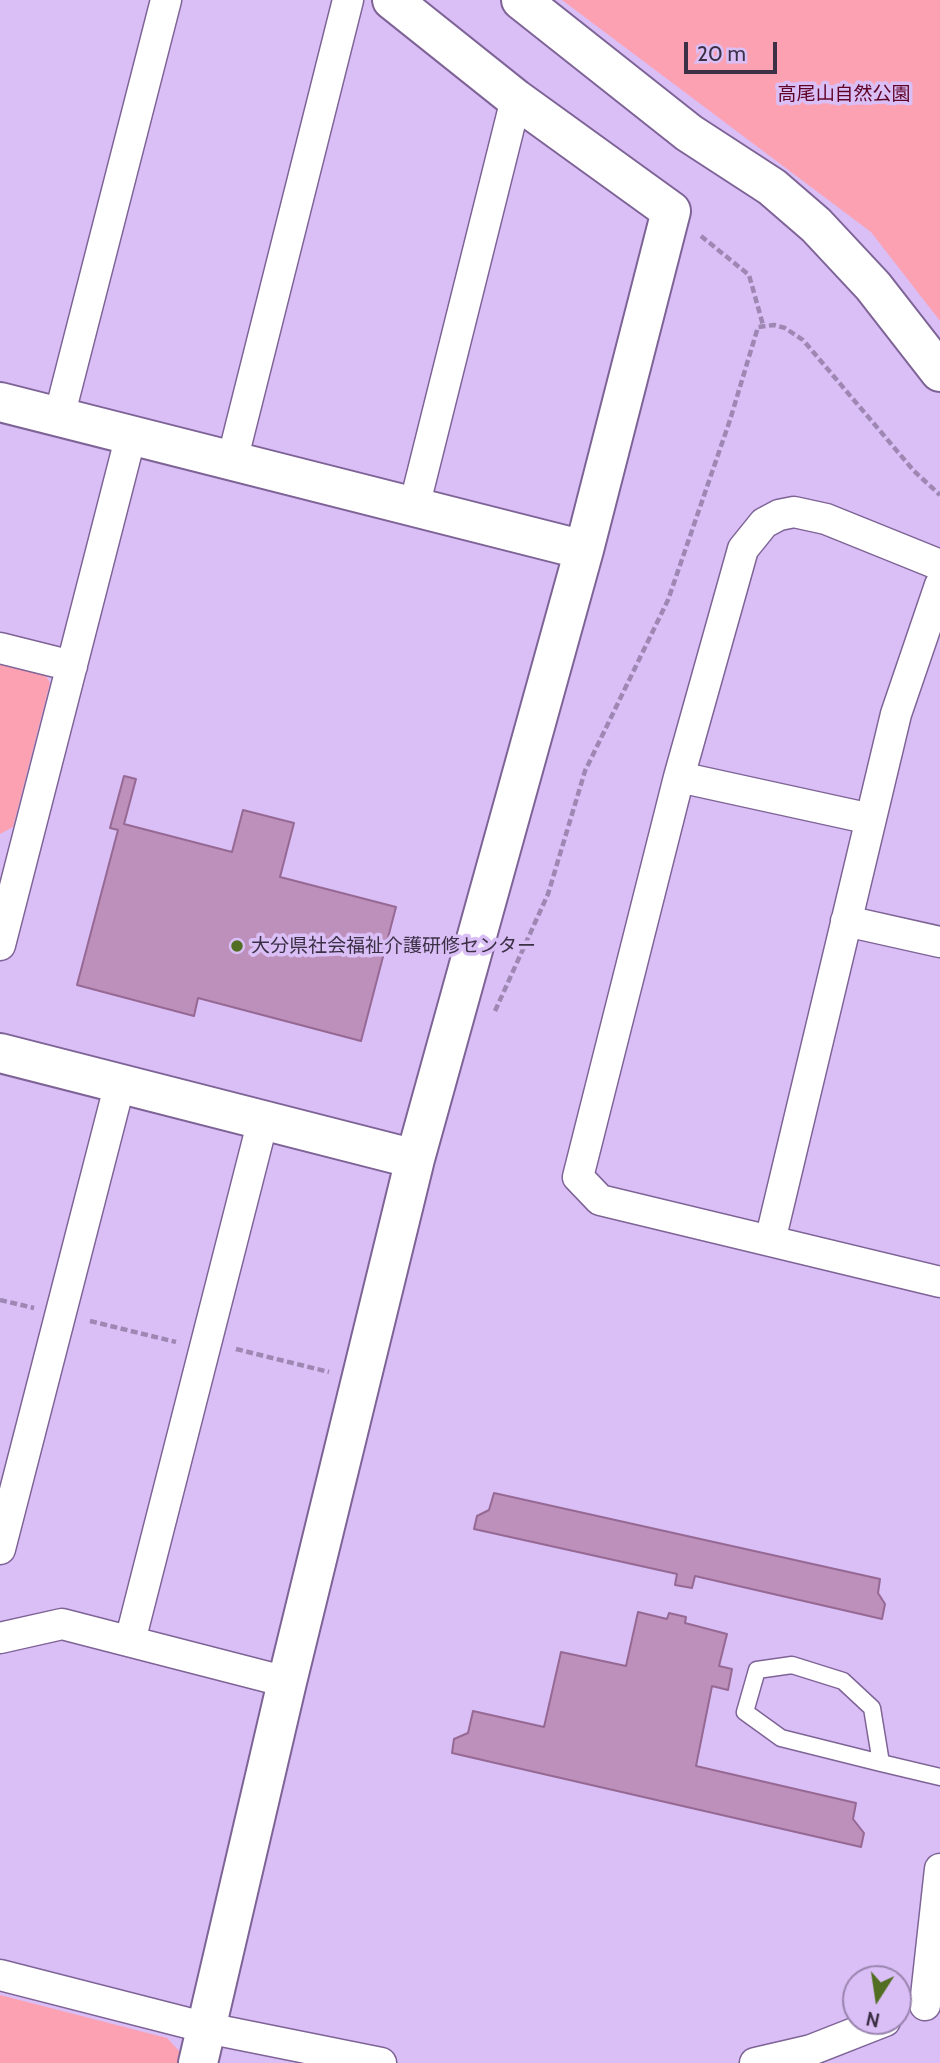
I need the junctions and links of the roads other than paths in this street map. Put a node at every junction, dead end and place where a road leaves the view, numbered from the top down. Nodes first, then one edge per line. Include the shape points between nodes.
1 (166, 0) edge
2 (348, 0) edge
3 (392, 0) edge
4 (521, 0) edge
5 (516, 99) junction
6 (940, 372) edge
7 (0, 402) edge
8 (59, 417) junction
9 (131, 435) junction
10 (232, 461) junction
11 (414, 507) junction
12 (584, 550) junction
13 (940, 565) edge
14 (940, 585) edge
15 (0, 648) edge
16 (72, 666) junction
17 (679, 777) junction
18 (871, 819) junction
19 (12, 852) edge
20 (846, 921) junction
21 (940, 942) edge
22 (0, 945) edge
23 (0, 1053) edge
24 (120, 1083) junction
25 (263, 1120) junction
26 (415, 1159) junction
27 (770, 1241) junction
28 (940, 1282) edge
29 (0, 1549) edge
30 (0, 1638) edge
31 (130, 1641) junction
32 (287, 1682) junction
33 (881, 1763) junction
34 (940, 1777) edge
35 (940, 1869) edge
36 (0, 1975) edge
37 (933, 2002) edge
38 (912, 2010) edge
39 (850, 2035) edge
40 (202, 2046) edge
41 (382, 2063) edge
42 (755, 2063) edge

1 - 8 street
2 - 10 street
3 - 5 street
4 - 6 street via 690,133 772,187 816,225 873,286
5 - 11 street
5 - 12 street via 671,211
7 - 8 street
8 - 9 street
9 - 10 street
9 - 16 street
10 - 11 street
11 - 12 street
12 - 26 street
13 - 17 street via 817,517 794,512 764,523 743,548 736,568
14 - 18 street via 896,715
15 - 16 street
16 - 19 street
17 - 18 street
17 - 27 street via 578,1177 600,1200
18 - 20 street
19 - 22 street
20 - 21 street
20 - 27 street
23 - 24 street
24 - 25 street
24 - 29 street
25 - 26 street
25 - 31 street
26 - 32 street
27 - 28 street
30 - 31 street via 62,1624
31 - 32 street
32 - 40 street
33 - 33 lane via 781,1738 745,1712 757,1670 792,1665 843,1681 872,1708
33 - 34 lane
35 - 37 street
36 - 40 street
37 - 38 street
39 - 42 street
40 - 41 street

